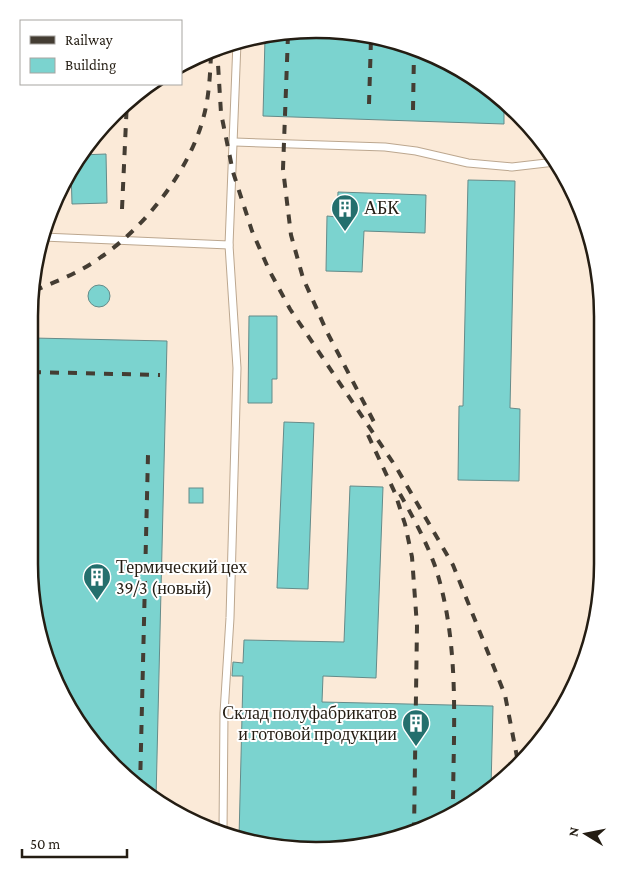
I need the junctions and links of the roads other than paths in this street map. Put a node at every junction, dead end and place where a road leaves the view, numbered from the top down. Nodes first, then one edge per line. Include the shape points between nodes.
1 (237, 49) edge
2 (235, 142) junction
3 (548, 163) edge
4 (49, 237) edge
5 (229, 245) junction
6 (223, 826) edge

1 - 2 lane
2 - 3 lane via 385,147 416,150 468,163 512,167
2 - 5 lane
4 - 5 lane
5 - 6 lane via 237,368

